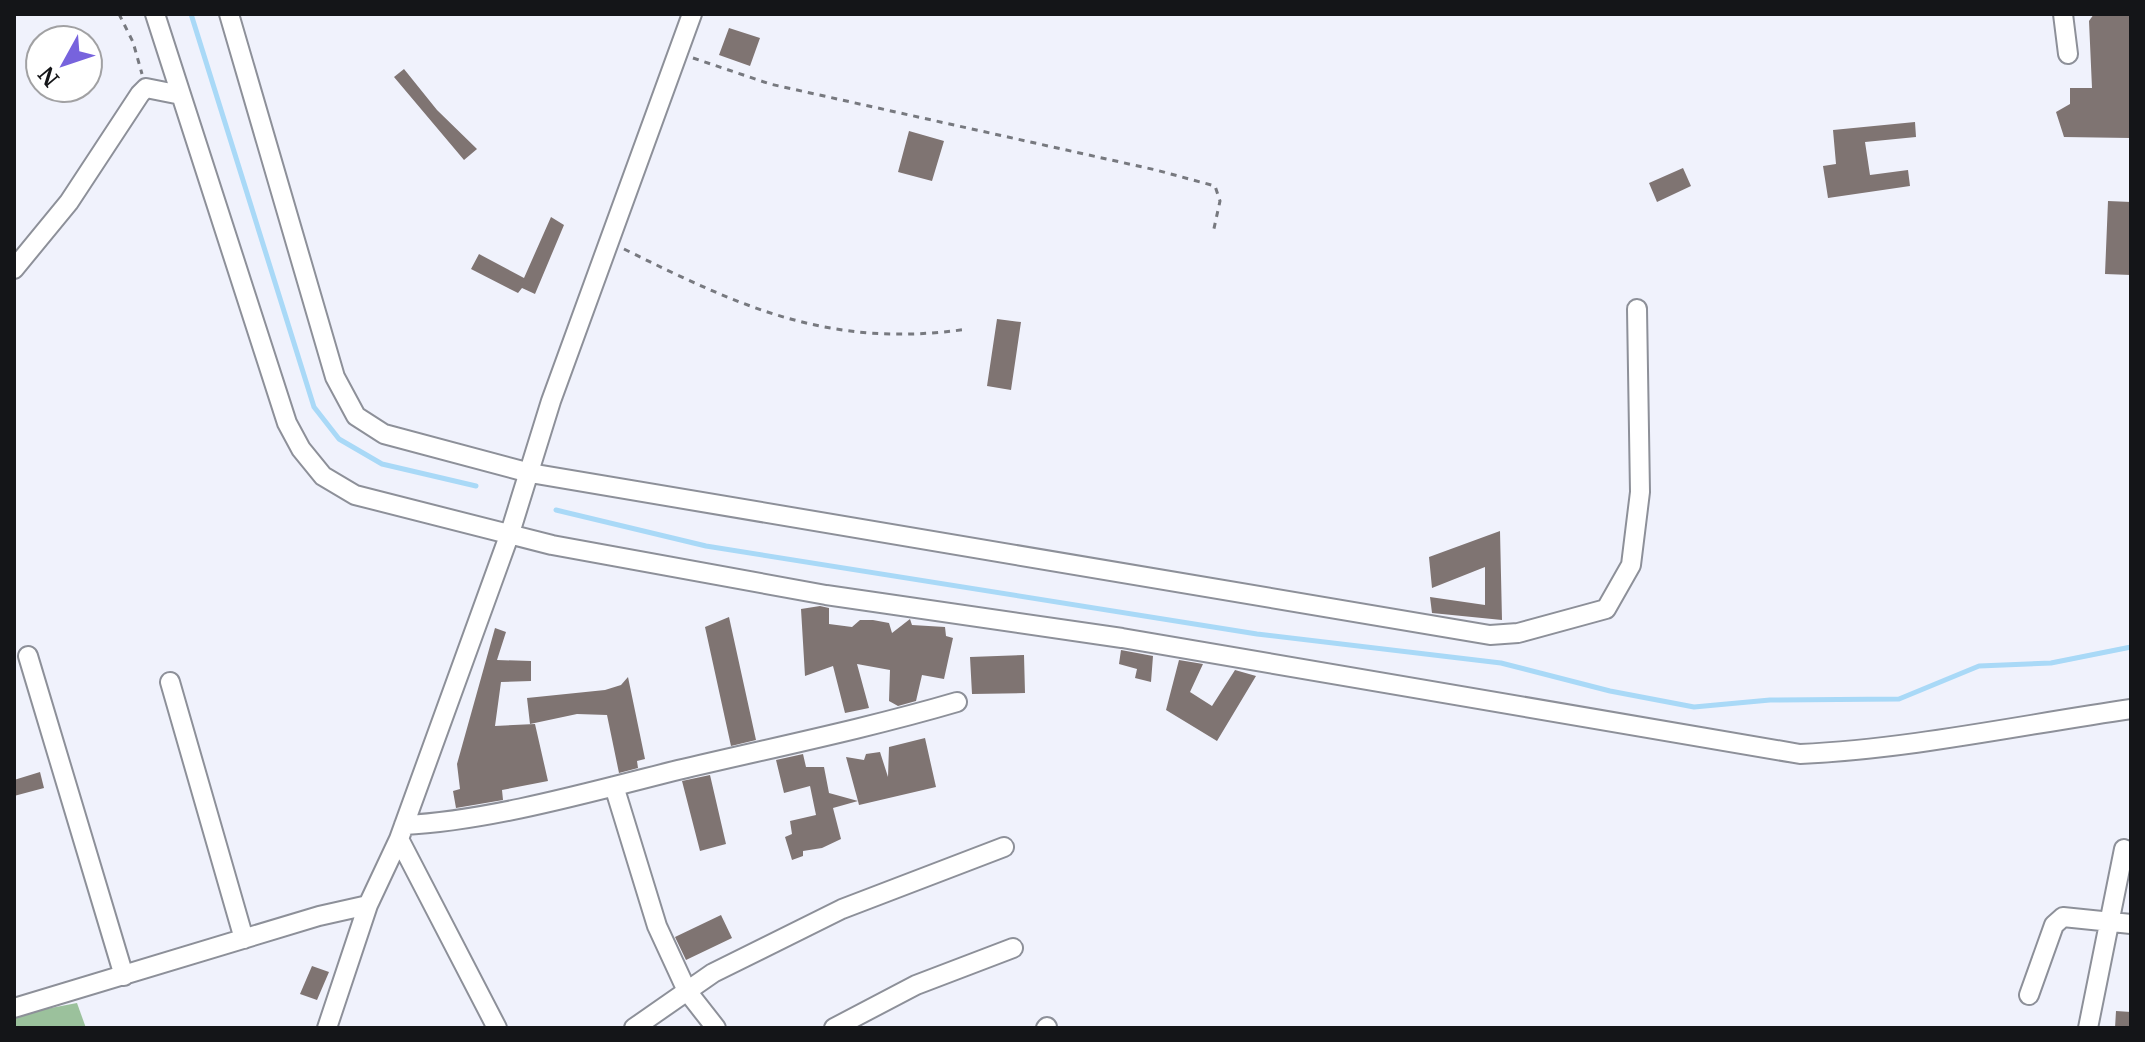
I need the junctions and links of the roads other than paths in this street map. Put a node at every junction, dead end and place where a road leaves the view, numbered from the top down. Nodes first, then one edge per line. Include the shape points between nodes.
1 (155, 14) edge
2 (229, 14) edge
3 (692, 14) edge
4 (2063, 14) edge
5 (2068, 54) dead end
6 (181, 95) junction
7 (14, 269) edge
8 (1637, 309) dead end
9 (530, 473) junction
10 (510, 533) junction
11 (28, 656) dead end
12 (170, 682) dead end
13 (957, 702) dead end
14 (2131, 709) edge
15 (614, 786) junction
16 (401, 832) junction
17 (1004, 847) dead end
18 (2124, 849) dead end
19 (368, 905) junction
20 (2109, 921) junction
21 (2131, 924) edge
22 (244, 939) junction
23 (1013, 948) dead end
24 (124, 976) junction
25 (687, 991) junction
26 (2029, 995) dead end
27 (14, 1007) edge
28 (327, 1028) edge
29 (497, 1028) edge
30 (634, 1028) edge
31 (716, 1028) edge
32 (834, 1028) edge
33 (2088, 1028) edge

1 - 6 street
2 - 9 street via 335,377 356,416 384,434
3 - 9 street via 551,401
4 - 5 street
6 - 7 street via 146,88 69,202
6 - 10 street via 287,423 301,449 323,476 355,495
8 - 9 street via 1640,492 1631,565 1606,609 1518,633 1490,635
9 - 10 street
10 - 14 street via 826,595 1122,638 1800,754 1873,750
10 - 16 street
11 - 24 street
12 - 22 street
13 - 15 street
15 - 16 street
15 - 25 street via 657,926
16 - 19 street
16 - 29 street
17 - 25 street via 842,909
18 - 20 street
19 - 22 street
19 - 28 street
20 - 21 street
20 - 26 street via 2063,917 2054,925
20 - 33 street
22 - 24 street
23 - 32 street via 916,985
24 - 27 street
25 - 30 street
25 - 31 street

